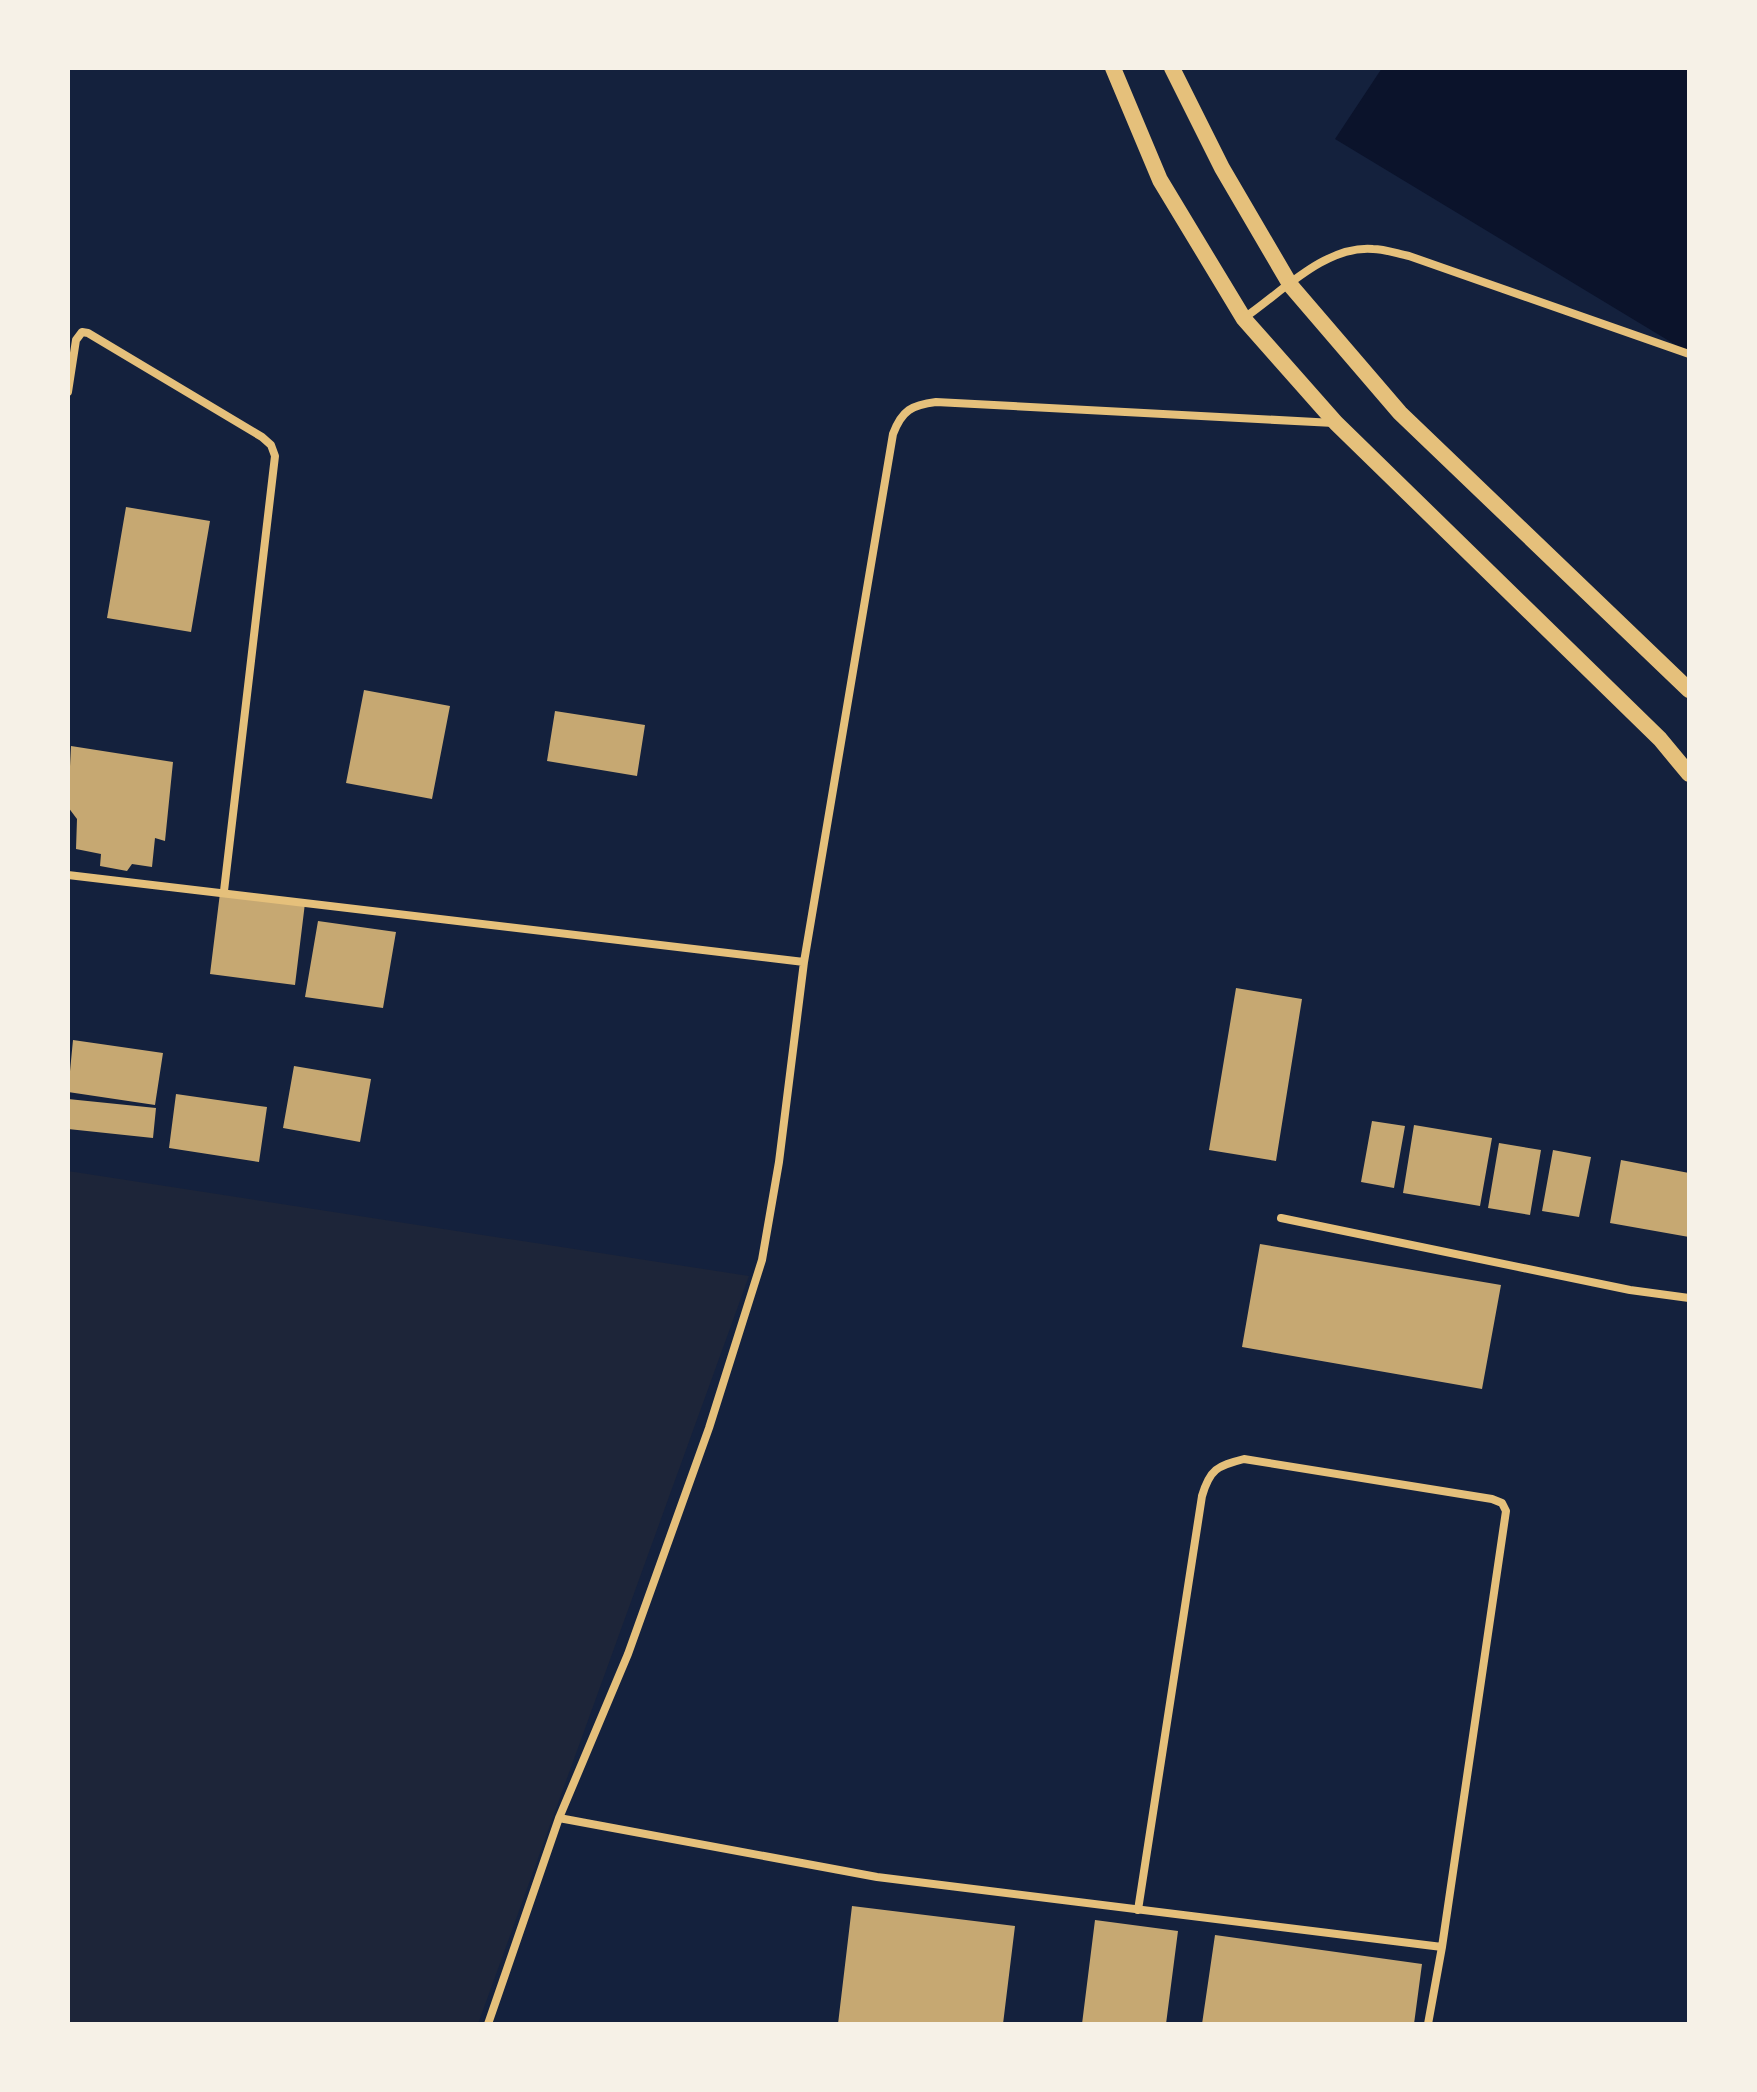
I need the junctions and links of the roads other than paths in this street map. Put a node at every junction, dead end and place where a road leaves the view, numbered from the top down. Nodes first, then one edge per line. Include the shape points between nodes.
1 (1113, 68) edge
2 (1172, 68) edge
3 (1291, 286) junction
4 (1244, 319) junction
5 (1689, 354) edge
6 (68, 392) edge
7 (1336, 423) junction
8 (1689, 690) edge
9 (1689, 774) edge
10 (68, 875) edge
11 (224, 891) junction
12 (804, 962) junction
13 (1281, 1218) dead end
14 (1689, 1298) edge
15 (559, 1818) junction
16 (1138, 1910) junction
17 (1442, 1947) junction
18 (488, 2024) edge
19 (1428, 2024) edge

1 - 4 main road via 1160,180
2 - 3 main road via 1222,168
3 - 4 street
3 - 5 street via 1343,252 1372,248 1409,256
3 - 8 main road via 1400,413
4 - 7 main road
6 - 11 street via 77,335 88,333 262,437 275,456
7 - 9 main road via 1660,739
7 - 12 street via 936,402 916,404 901,414 893,434
10 - 11 street
11 - 12 street
12 - 15 street via 779,1162 746,1318 628,1654
13 - 14 street
15 - 16 street via 877,1877
15 - 18 street
16 - 17 street
16 - 17 street via 1202,1496 1208,1476 1224,1464 1244,1459 1492,1499 1506,1511
17 - 19 street

